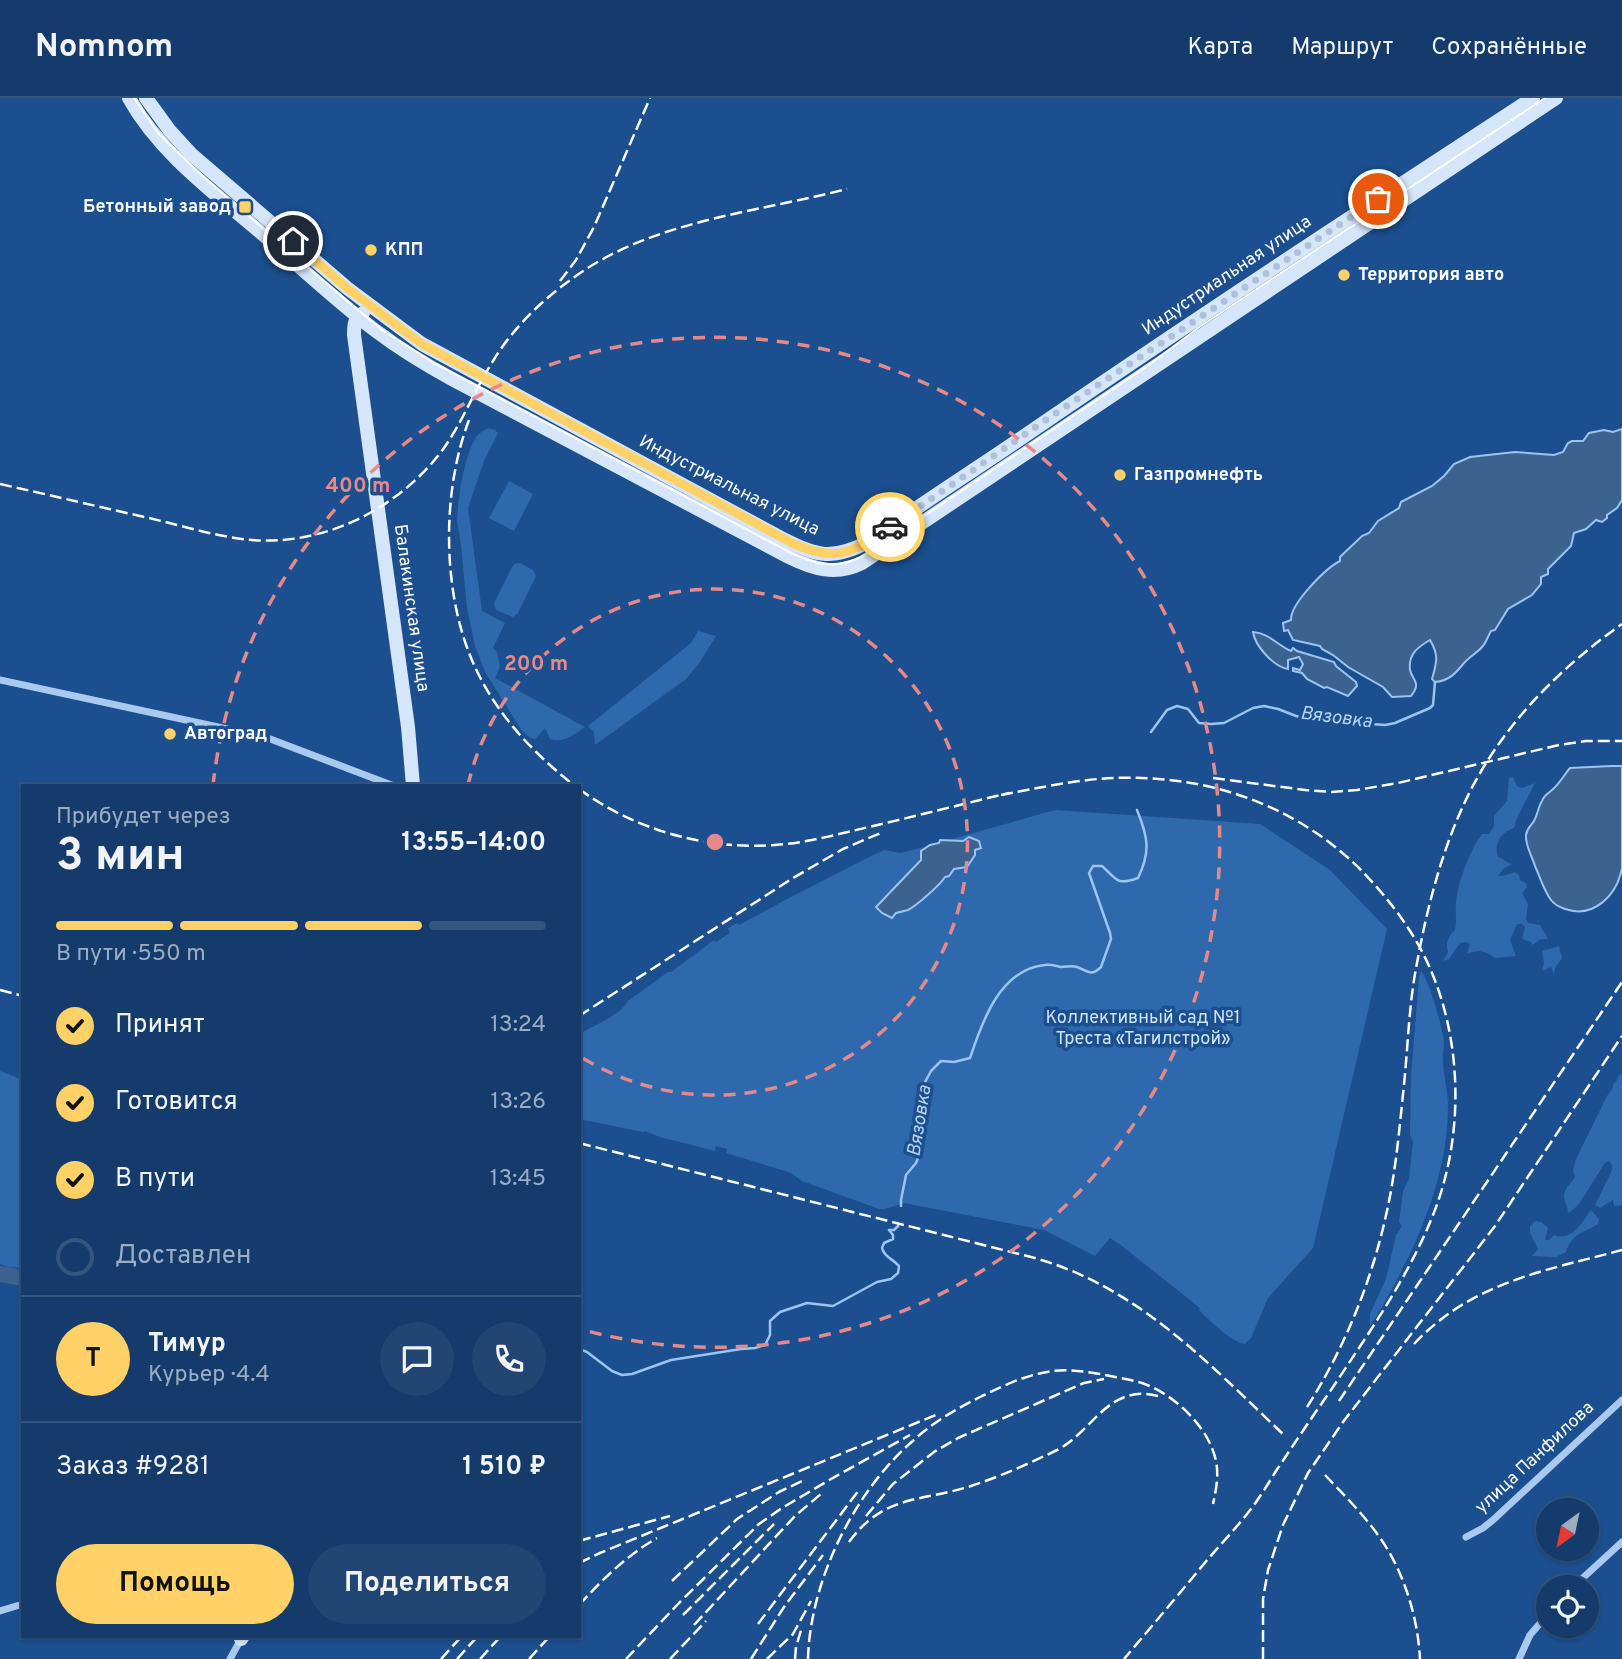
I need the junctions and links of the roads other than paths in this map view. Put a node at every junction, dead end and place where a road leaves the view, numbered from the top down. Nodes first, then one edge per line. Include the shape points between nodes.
1 (129, 98) edge
2 (146, 98) edge
3 (1533, 98) edge
4 (1556, 98) edge
5 (358, 316) junction
6 (389, 321) junction
7 (374, 330) junction
8 (357, 353) junction
9 (0, 680) edge
10 (389, 784) edge
11 (413, 784) edge
12 (1622, 1399) edge
13 (1466, 1537) dead end
14 (1622, 1542) edge
15 (1586, 1575) edge
16 (21, 1605) edge
17 (0, 1611) edge
18 (1536, 1628) edge
19 (242, 1638) edge
20 (230, 1659) edge
21 (1519, 1659) edge

1 - 5 main road, Индустриальная улица via 153,134 180,162
2 - 6 main road, Индустриальная улица via 191,154
3 - 6 main road, Индустриальная улица via 868,542 841,554 816,552 781,538 453,362
4 - 7 main road, Индустриальная улица via 862,563 842,570 818,569 789,557 435,370
5 - 6 main road via 370,311
5 - 7 main road, Индустриальная улица
5 - 8 main road, Балакинская улица via 354,323
7 - 8 main road
8 - 11 main road, Балакинская улица
9 - 10 street via 265,737
12 - 13 street, улица Панфилова via 1507,1507
14 - 15 street
16 - 17 street
18 - 21 street
19 - 20 street

